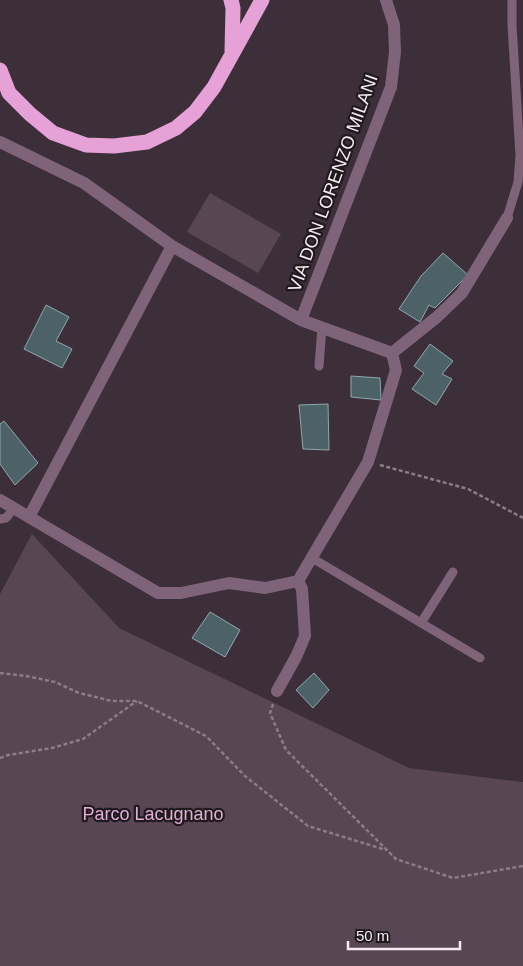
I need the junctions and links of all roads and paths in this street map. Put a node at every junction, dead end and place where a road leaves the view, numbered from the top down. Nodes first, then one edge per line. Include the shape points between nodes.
1 (231, 0) edge
2 (262, 0) edge
3 (386, 0) edge
4 (512, 0) edge
5 (232, 55) junction
6 (0, 70) edge
7 (0, 142) edge
8 (508, 218) joint
9 (172, 246) junction
10 (301, 320) junction
11 (322, 327) junction
12 (392, 353) junction
13 (319, 366) dead end
14 (368, 462) junction
15 (0, 500) edge
16 (14, 508) junction
17 (29, 517) junction
18 (523, 518) edge
19 (0, 519) edge
20 (312, 558) junction
21 (453, 572) dead end
22 (298, 581) junction
23 (421, 623) junction
24 (480, 658) dead end
25 (0, 673) edge
26 (278, 691) joint
27 (137, 701) junction
28 (0, 758) edge
29 (386, 850) junction
30 (523, 866) edge

1 - 5 highway
2 - 5 highway
3 - 10 street, VIA DON LORENZO MILANI via 394,26 391,87
4 - 8 lane via 520,155 518,182
5 - 6 highway via 195,112 176,128 147,142 114,146 86,145 53,133 10,93
7 - 9 street via 84,183
8 - 12 street via 462,293
9 - 10 street
9 - 17 street
10 - 11 street
11 - 12 street
11 - 13 lane
12 - 14 street via 396,370
14 - 18 path via 468,489
14 - 20 street
15 - 16 street
16 - 17 street
16 - 19 lane via 6,518
17 - 22 street via 158,593 180,593 229,584 264,588
20 - 22 street
20 - 23 lane
21 - 23 lane
22 - 26 street via 302,589 304,636
23 - 24 lane
25 - 27 path via 55,682 79,693 112,701
26 - 29 path via 270,713 286,750
27 - 28 path via 83,739
27 - 29 path via 206,736 245,776 308,826
29 - 30 path via 396,860 453,878

